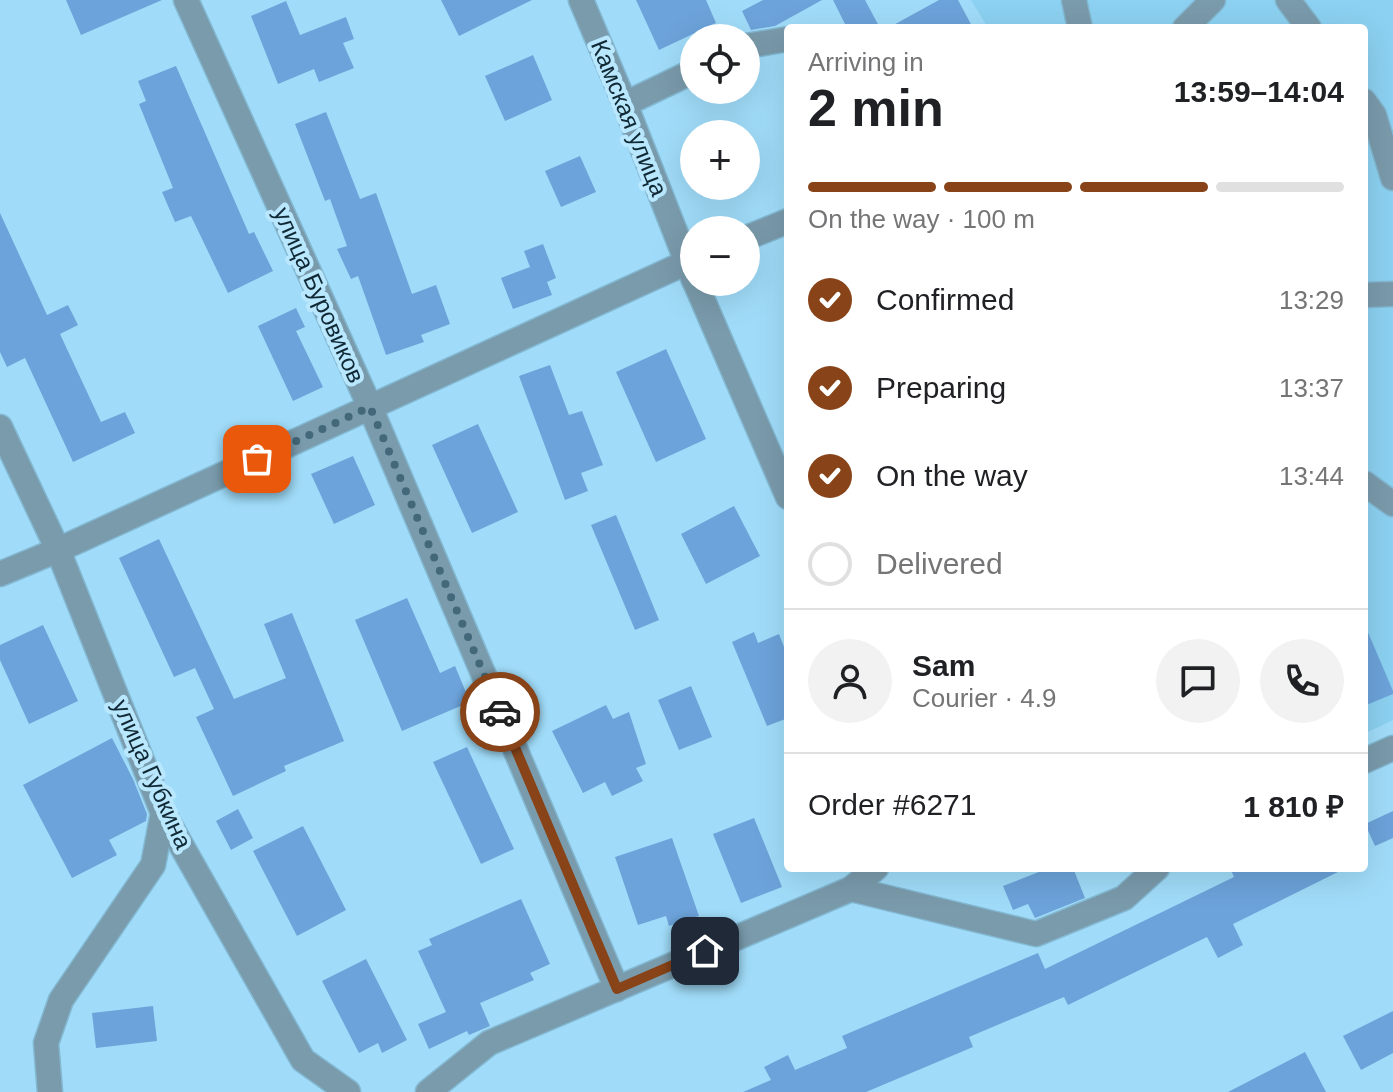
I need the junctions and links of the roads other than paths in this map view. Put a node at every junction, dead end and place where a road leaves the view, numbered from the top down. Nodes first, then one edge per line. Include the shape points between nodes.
1 (186, 0) edge
2 (581, 0) edge
3 (1074, 0) edge
4 (1213, 0) edge
5 (1288, 0) edge
6 (1079, 24) edge
7 (1189, 24) edge
8 (1306, 24) edge
9 (784, 40) edge
10 (760, 44) edge
11 (680, 78) edge
12 (625, 104) junction
13 (1368, 107) edge
14 (1393, 178) edge
15 (784, 223) edge
16 (760, 232) edge
17 (680, 241) edge
18 (680, 276) edge
19 (1393, 294) edge
20 (1368, 295) edge
21 (703, 296) edge
22 (370, 407) junction
23 (0, 427) edge
24 (1368, 486) edge
25 (784, 488) edge
26 (1393, 504) edge
27 (58, 550) junction
28 (0, 574) edge
29 (1393, 748) edge
30 (1368, 759) edge
31 (163, 813) junction
32 (871, 872) edge
33 (1153, 872) edge
34 (851, 889) junction
35 (617, 989) junction
36 (50, 1092) edge
37 (348, 1092) edge
38 (428, 1092) edge

1 - 22 street, улица Буровиков
2 - 12 street, Камская улица
3 - 6 street
4 - 7 street
5 - 8 street
9 - 10 street
11 - 12 street
12 - 17 street, Камская улица
13 - 14 street
15 - 16 street
18 - 22 street
19 - 20 street
21 - 25 street, Камская улица
22 - 27 street
22 - 35 street, улица Буровиков
23 - 27 street, улица Губкина
24 - 26 street
27 - 28 street
27 - 31 street, улица Губкина
29 - 30 street
31 - 36 street via 153,865 61,1000 46,1043
31 - 37 street, улица Губкина via 303,1060
32 - 34 street
33 - 34 street via 1124,898 1036,934
34 - 35 street
35 - 38 street via 489,1043

